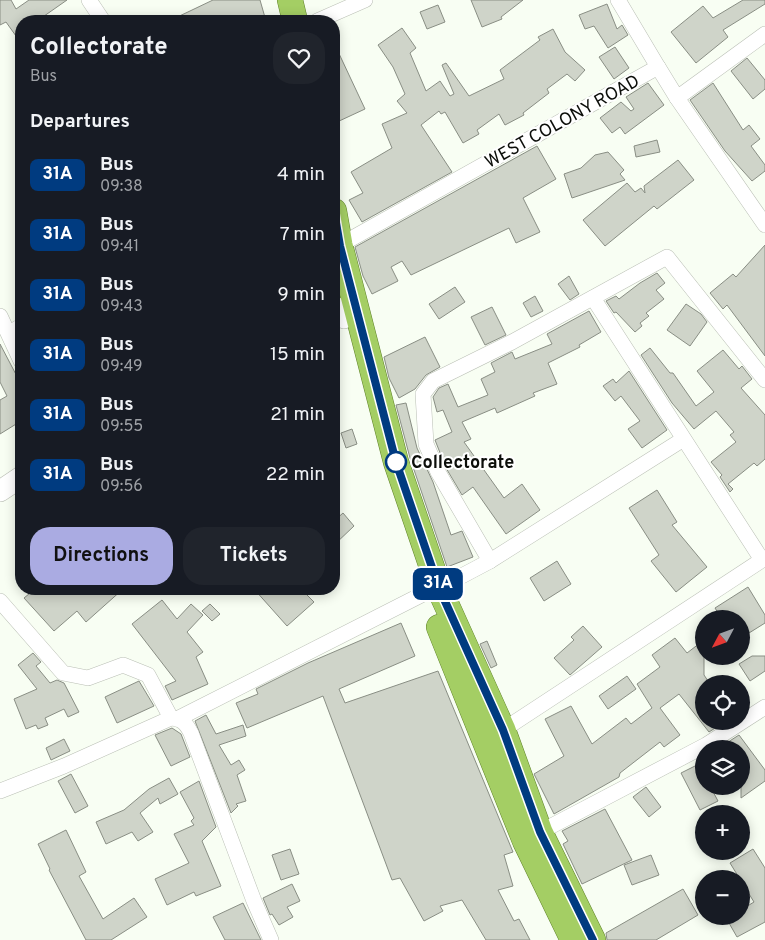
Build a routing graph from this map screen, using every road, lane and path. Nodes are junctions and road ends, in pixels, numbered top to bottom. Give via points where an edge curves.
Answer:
1 (89, 0) edge
2 (273, 0) edge
3 (290, 0) edge
4 (365, 0) edge
5 (618, 0) edge
6 (99, 15) edge
7 (276, 15) edge
8 (293, 15) edge
9 (331, 15) edge
10 (765, 34) edge
11 (658, 67) junction
12 (677, 98) junction
13 (765, 225) edge
14 (340, 232) edge
15 (340, 249) edge
16 (593, 298) junction
17 (0, 316) edge
18 (340, 316) edge
19 (15, 326) edge
20 (6, 331) junction
21 (15, 350) edge
22 (765, 380) edge
23 (682, 440) junction
24 (15, 481) edge
25 (0, 491) edge
26 (763, 559) edge
27 (490, 561) junction
28 (432, 590) junction
29 (0, 601) edge
30 (765, 707) edge
31 (175, 718) junction
32 (503, 730) junction
33 (512, 783) junction
34 (0, 791) edge
35 (540, 832) junction
36 (271, 940) edge
37 (573, 940) edge
38 (593, 940) edge

1 - 6 street
2 - 7 highway
3 - 8 highway
4 - 9 street
5 - 11 street
10 - 12 street
11 - 12 street, WEST COLONY ROAD
11 - 14 street, WEST COLONY ROAD
12 - 13 street, WEST COLONY ROAD
15 - 28 highway
16 - 22 street via 667,257
16 - 23 street
16 - 27 street via 433,381 423,394 426,444 438,472
17 - 20 street
18 - 28 highway via 383,470
19 - 20 lane
20 - 21 street
23 - 26 street
23 - 27 street
24 - 25 main road
26 - 32 street
27 - 28 street
28 - 31 street
28 - 32 highway
28 - 33 highway
29 - 31 street via 63,673 88,678 123,665 148,675
30 - 35 street via 706,745
31 - 34 street
31 - 36 street via 191,733
32 - 33 highway
33 - 35 highway
33 - 37 highway via 525,841
35 - 38 highway

